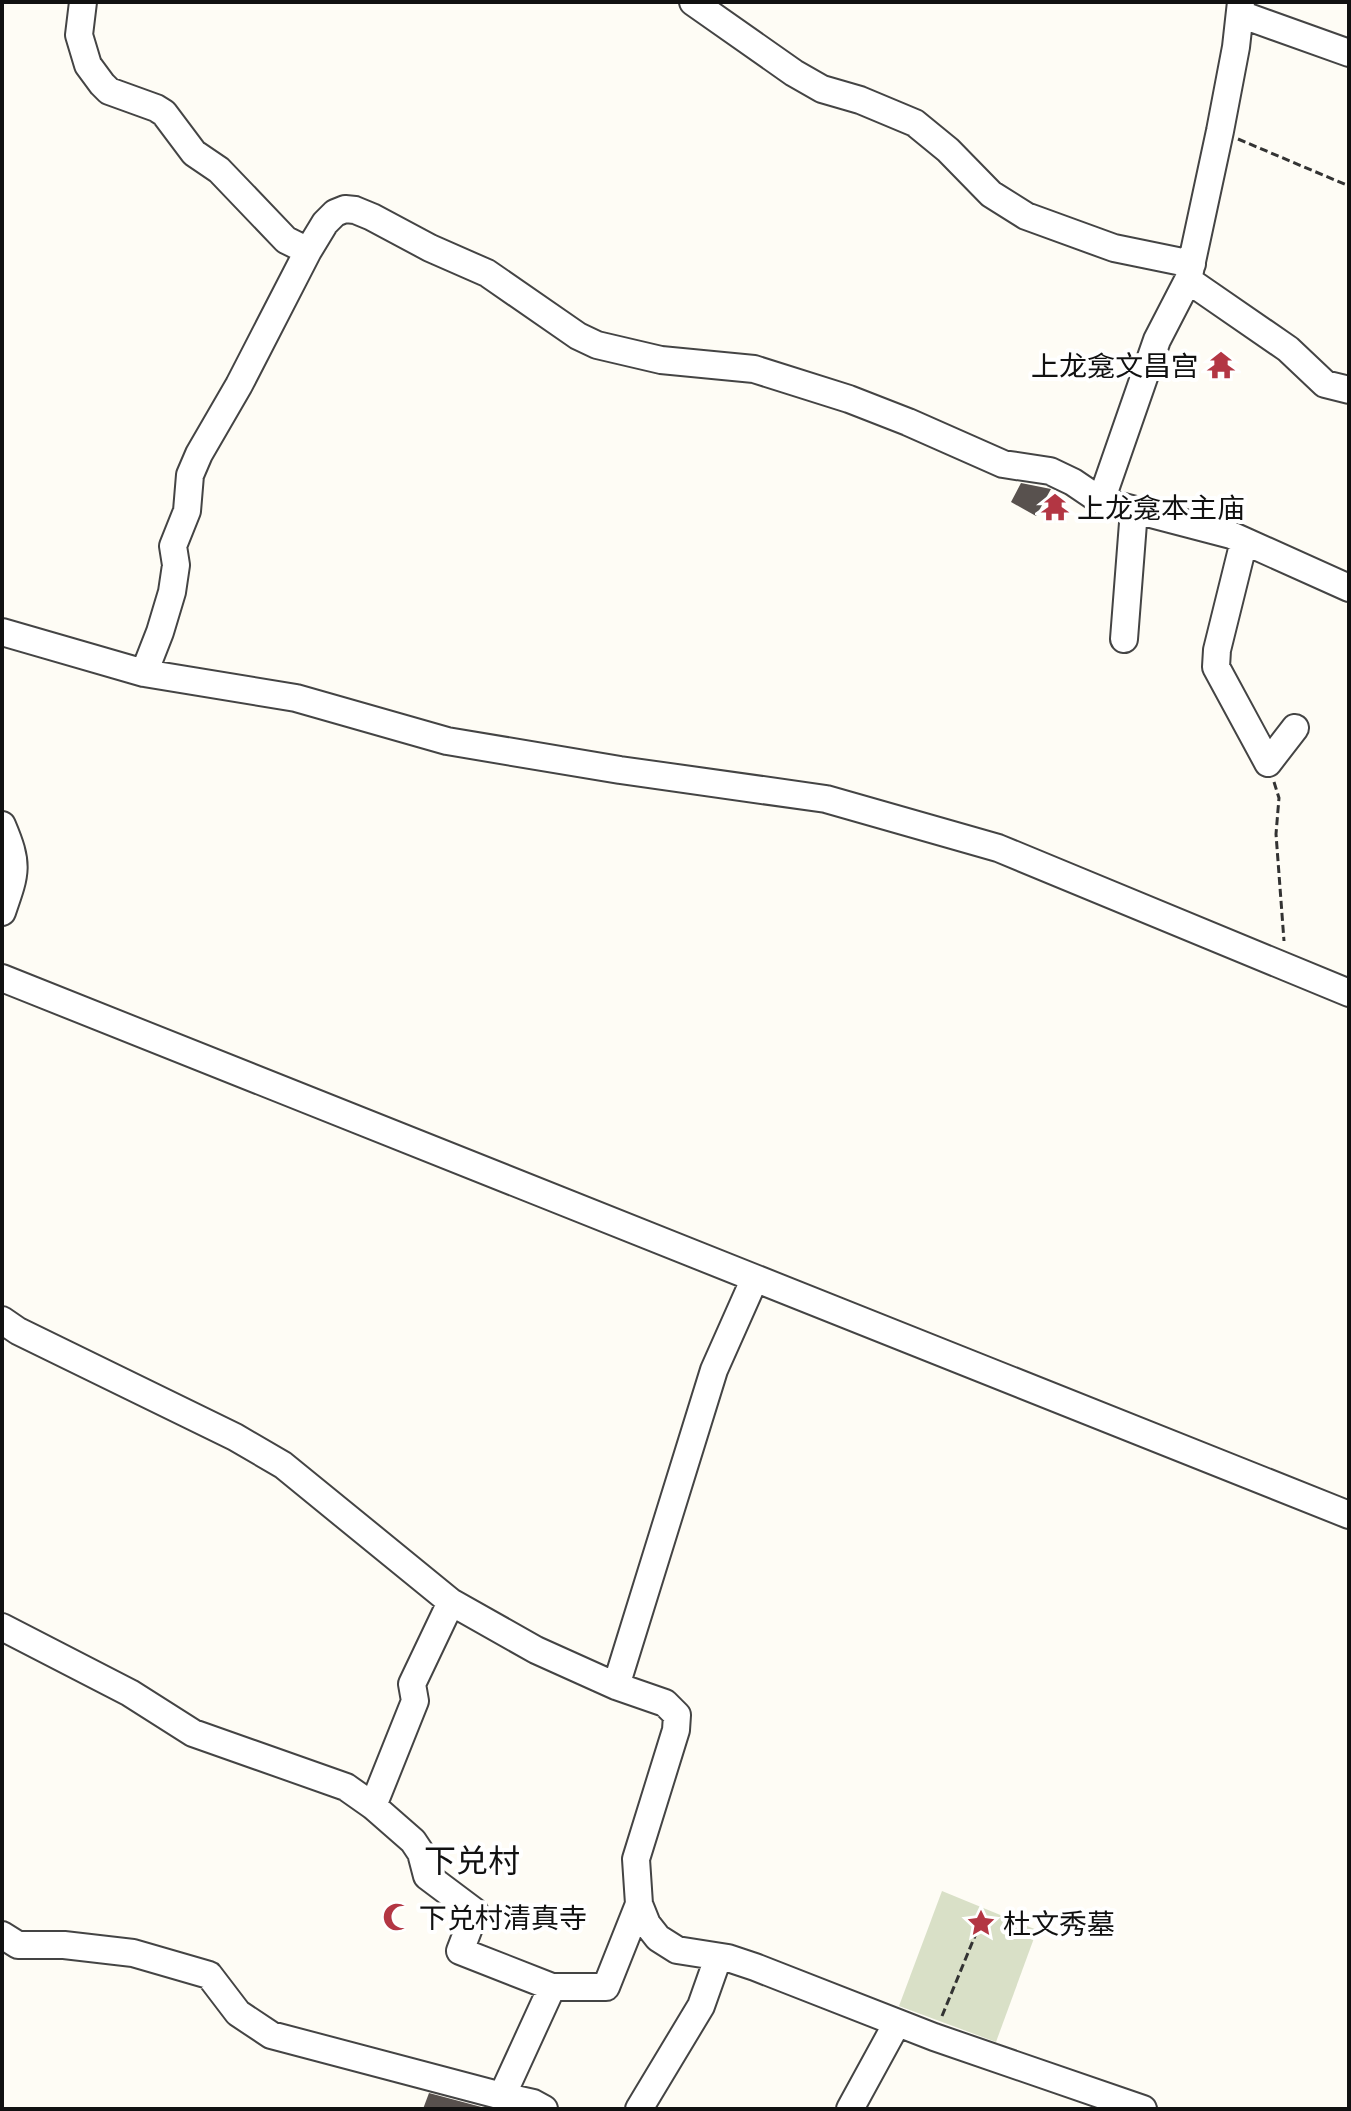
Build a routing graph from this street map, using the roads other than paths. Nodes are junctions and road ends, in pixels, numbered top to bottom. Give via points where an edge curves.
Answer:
1 (83, 2) edge
2 (693, 2) edge
3 (1241, 8) edge
4 (1349, 53) edge
5 (308, 251) junction
6 (1190, 272) junction
7 (1349, 390) edge
8 (1101, 501) junction
9 (1134, 510) junction
10 (1244, 541) junction
11 (1349, 588) edge
12 (2, 632) edge
13 (1124, 639) dead end
14 (144, 673) junction
15 (1295, 728) dead end
16 (2, 825) edge
17 (2, 912) edge
18 (2, 978) edge
19 (1349, 993) edge
20 (754, 1280) junction
21 (2, 1320) edge
22 (1349, 1515) edge
23 (451, 1602) junction
24 (2, 1627) edge
25 (616, 1686) junction
26 (373, 1806) junction
27 (639, 1904) junction
28 (2, 1935) edge
29 (718, 1958) junction
30 (552, 1987) junction
31 (897, 2023) junction
32 (502, 2096) junction
33 (544, 2109) edge
34 (639, 2109) edge
35 (850, 2109) edge
36 (1143, 2109) edge

1 - 5 street via 79,35 88,65 102,84 164,113 194,153 219,170 286,240
2 - 6 street via 822,89 915,123 991,194 1026,216
3 - 4 street
3 - 6 street
5 - 8 street via 335,213 355,210 487,273 597,345 661,360 754,369 864,405 1003,464 1050,471
5 - 14 street via 190,475 187,511 173,546 172,592
6 - 7 street via 1325,384
6 - 8 street via 1157,340
8 - 9 street
9 - 10 street
9 - 13 street
10 - 11 street
10 - 15 street via 1216,667 1268,763
12 - 14 street
14 - 19 street via 296,698 447,741 826,799 998,848
16 - 17 street via 15,873
18 - 20 street
20 - 22 street
20 - 25 street via 714,1370
21 - 23 street via 283,1465
23 - 25 street via 536,1650
23 - 26 street via 412,1684 415,1701
24 - 26 street via 130,1693 193,1733 317,1775
25 - 27 street via 665,1703 677,1715 636,1859
26 - 30 street via 413,1841 427,1876 475,1912 460,1951
27 - 29 street via 658,1938 677,1950
27 - 30 street via 606,1987
28 - 32 street via 18,1945 133,1953 209,1975 238,2013 271,2035
29 - 31 street via 755,1967
29 - 34 street via 701,2006
30 - 32 street
31 - 35 street
31 - 36 street
32 - 33 street

